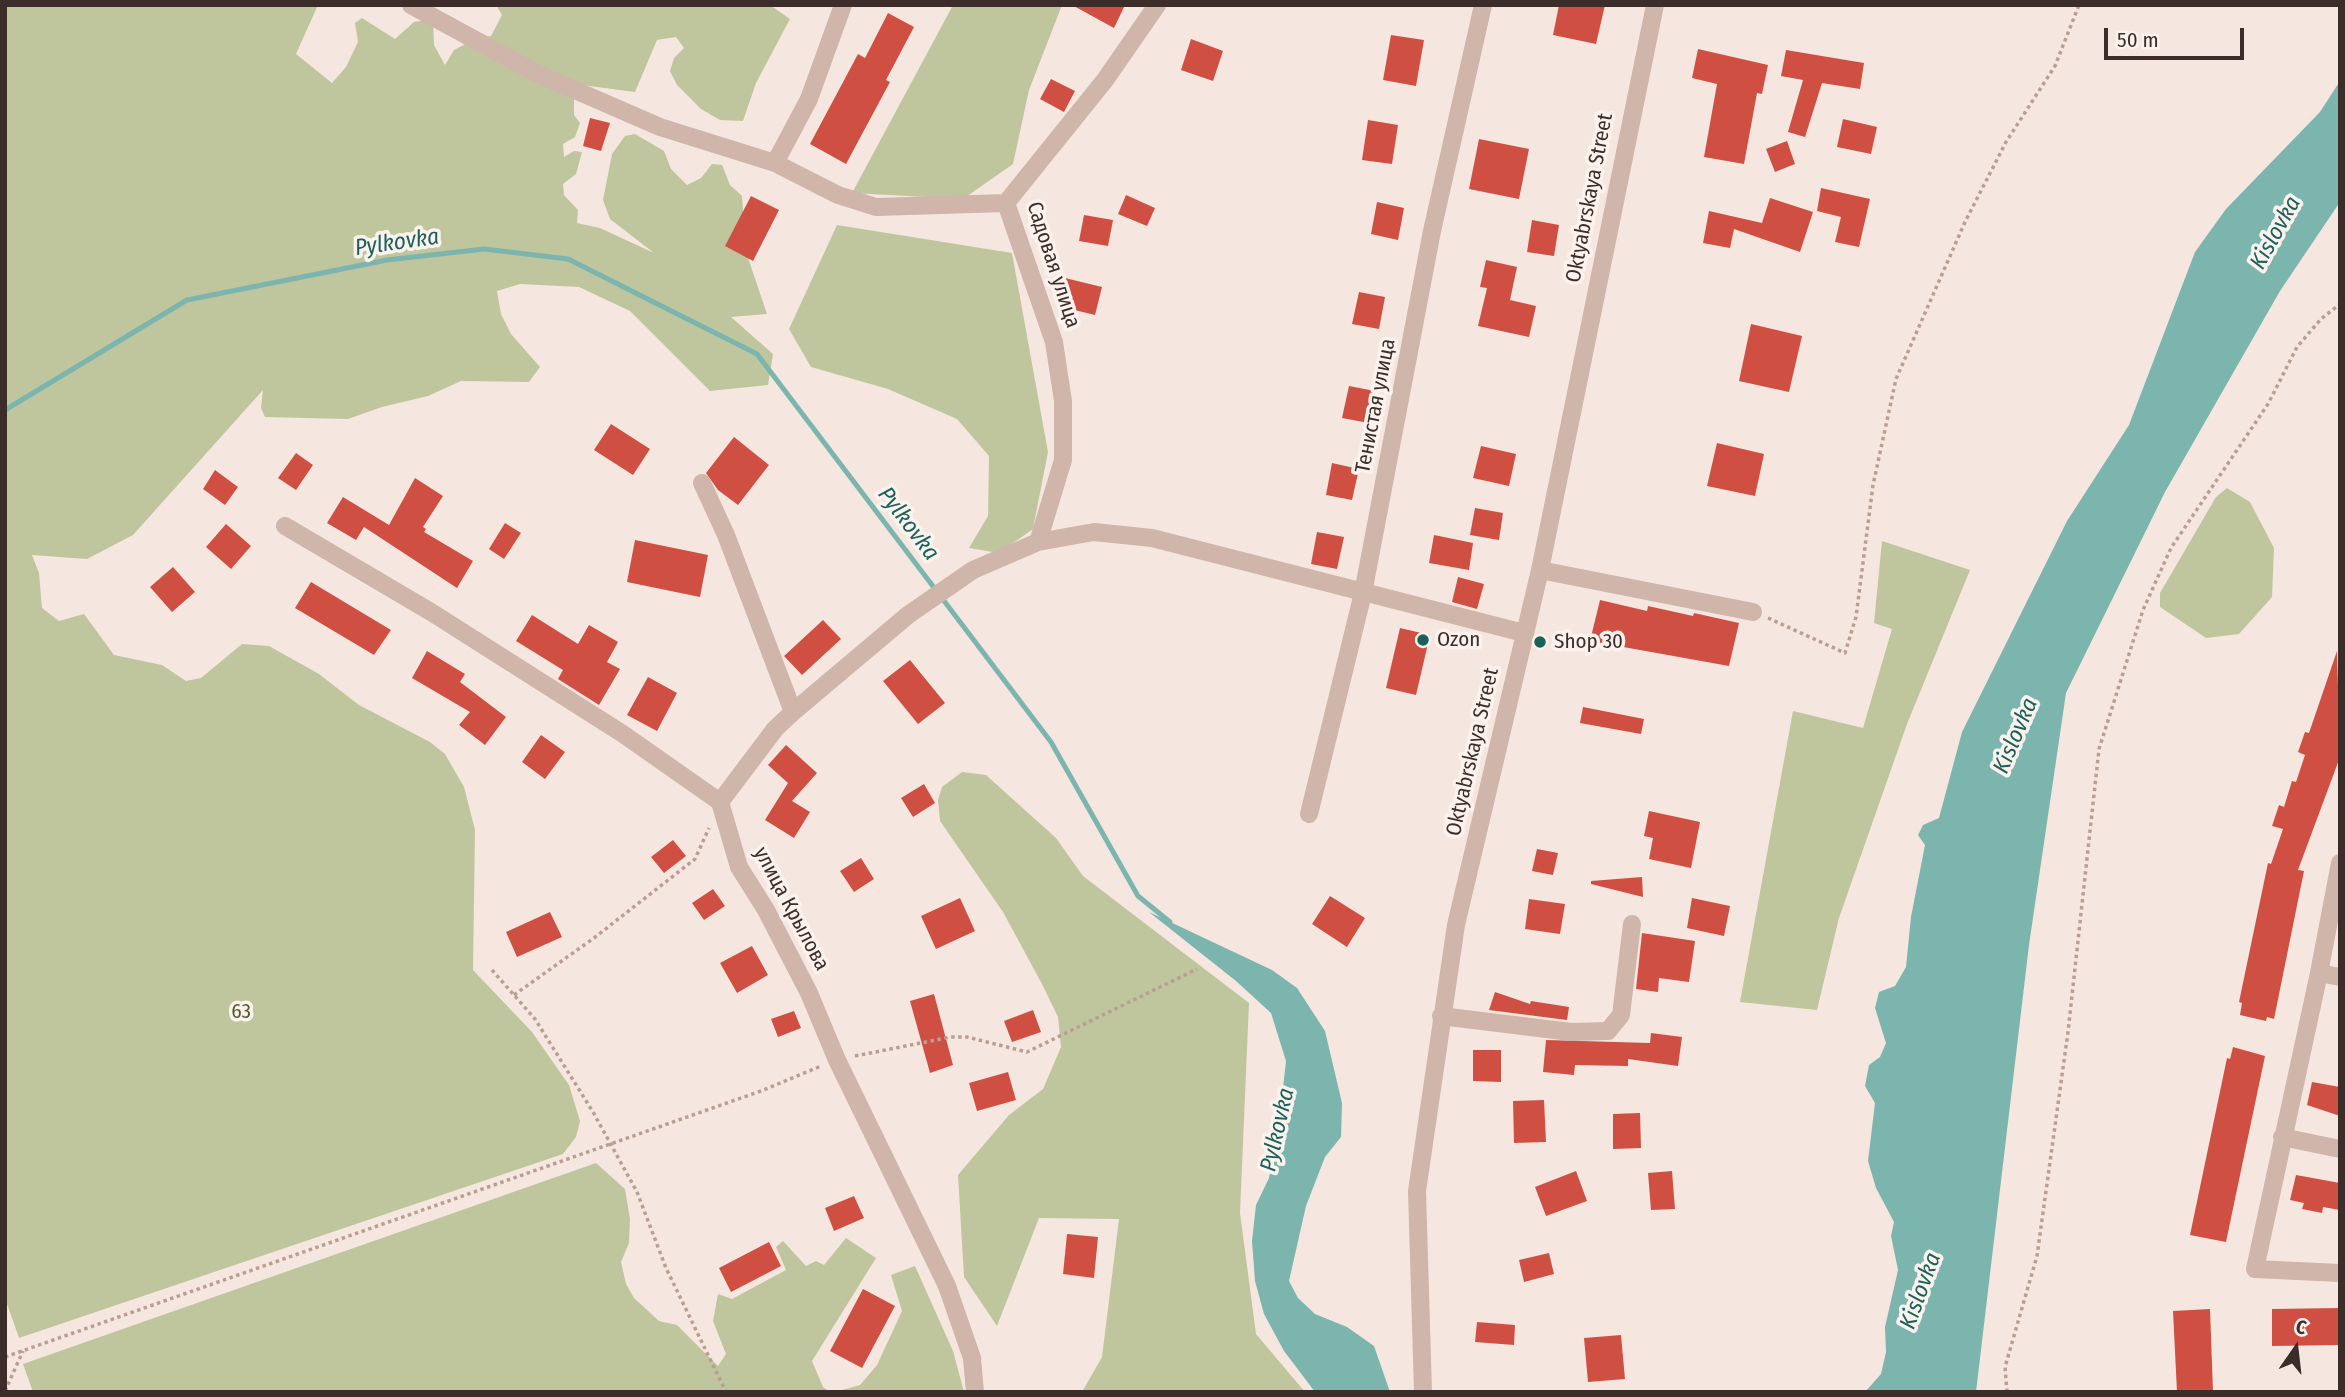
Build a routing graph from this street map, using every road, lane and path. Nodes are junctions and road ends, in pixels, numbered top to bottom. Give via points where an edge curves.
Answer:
1 (411, 5) edge
2 (843, 5) edge
3 (1157, 5) edge
4 (1483, 5) edge
5 (1655, 5) edge
6 (2079, 5) edge
7 (775, 163) junction
8 (1006, 203) junction
9 (2340, 304) edge
10 (702, 483) dead end
11 (285, 526) dead end
12 (1038, 542) junction
13 (1540, 570) junction
14 (1363, 593) junction
15 (1753, 612) joint
16 (1524, 633) junction
17 (793, 712) junction
18 (720, 802) junction
19 (1309, 814) dead end
20 (2340, 863) edge
21 (1632, 924) dead end
22 (492, 970) dead end
23 (1196, 970) dead end
24 (2319, 973) junction
25 (2340, 977) edge
26 (514, 995) junction
27 (1441, 1016) junction
28 (837, 1060) junction
29 (2282, 1137) junction
30 (608, 1144) junction
31 (2340, 1149) edge
32 (2340, 1273) edge
33 (23, 1351) junction
34 (5, 1357) edge
35 (5, 1391) edge
36 (726, 1392) edge
37 (975, 1392) edge
38 (1423, 1392) edge
39 (2007, 1392) edge

1 - 7 street via 538,74 660,127
2 - 7 street via 809,99
3 - 8 street, Садовая улица via 1105,80
4 - 14 street, Тенистая улица via 1432,231
5 - 13 street, Oktyabrskaya Street
6 - 15 path via 2055,65 2006,142 1965,222 1896,379 1873,485 1856,617 1845,653
7 - 8 street via 838,195 876,207
8 - 12 street, Садовая улица via 1054,342 1063,401 1063,460
9 - 39 path via 2297,347 2268,404 2171,548 2143,610 2099,748 2039,1243 2005,1367
10 - 17 street
11 - 18 street via 431,612 623,734
12 - 14 street via 1094,532 1152,538
12 - 17 street via 973,570 908,615
13 - 15 street
13 - 16 street, Oktyabrskaya Street
14 - 16 street
14 - 19 street, Тенистая улица
16 - 27 street, Oktyabrskaya Street via 1456,925
17 - 18 street
18 - 26 path via 695,859
18 - 28 street, улица Крылова via 739,867 809,993
20 - 24 street
21 - 27 street via 1621,1016 1608,1031 1571,1032
22 - 26 path
23 - 28 path via 1027,1052 951,1037
24 - 25 street
24 - 29 street
26 - 30 path via 542,1031
27 - 38 street, Oktyabrskaya Street via 1417,1191
28 - 30 path
28 - 37 street, улица Крылова via 947,1286 972,1357
29 - 31 street
29 - 32 street via 2255,1269
30 - 33 path
30 - 36 path via 637,1192 666,1268
33 - 34 path
33 - 35 path

